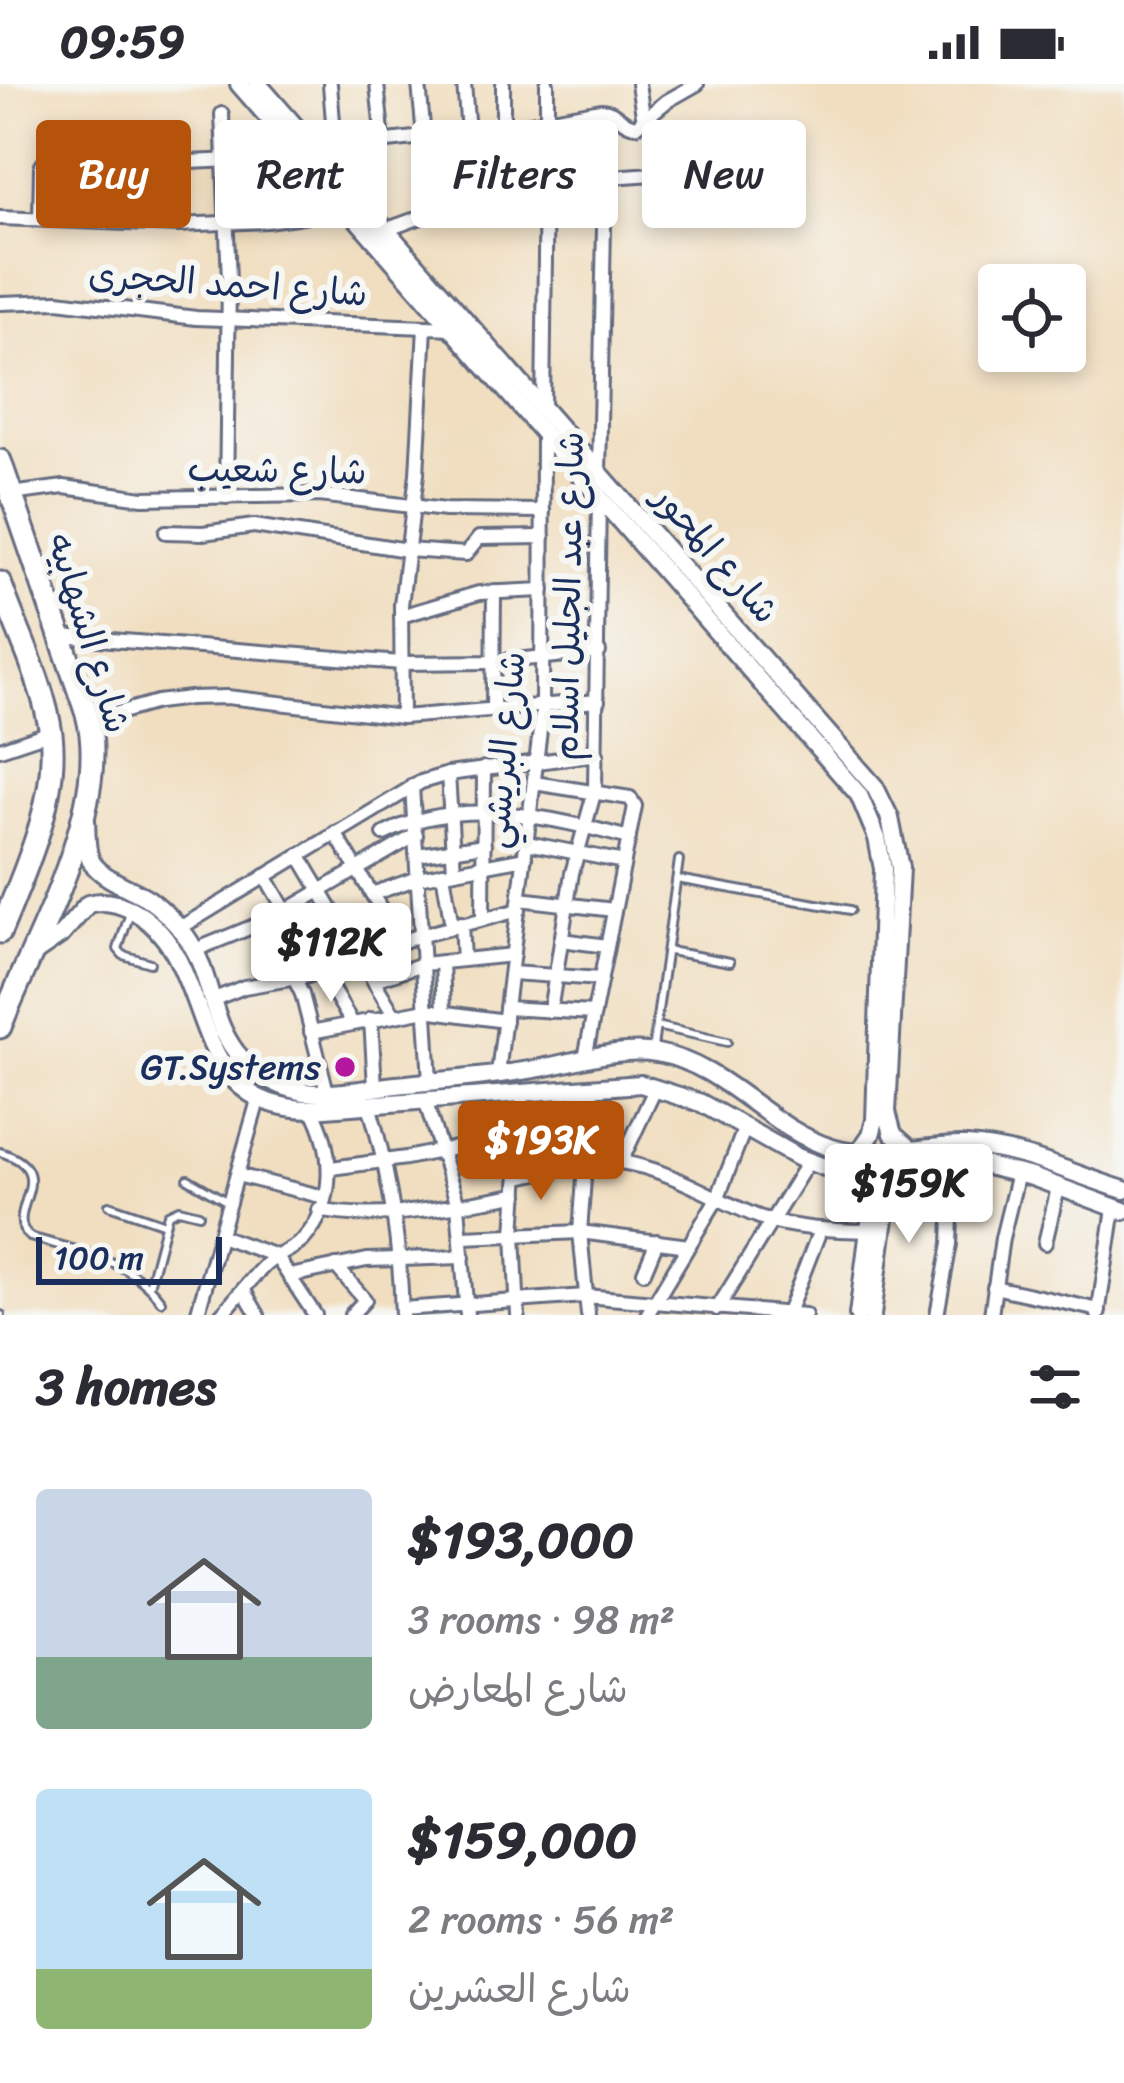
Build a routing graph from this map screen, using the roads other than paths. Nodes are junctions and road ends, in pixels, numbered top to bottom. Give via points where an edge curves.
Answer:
1 (239, 84) edge
2 (258, 84) edge
3 (330, 84) edge
4 (377, 84) edge
5 (419, 84) edge
6 (464, 84) edge
7 (503, 84) edge
8 (547, 84) edge
9 (638, 84) edge
10 (697, 84) edge
11 (683, 87) edge
12 (222, 114) dead end
13 (222, 120) edge
14 (279, 120) edge
15 (287, 120) edge
16 (319, 120) edge
17 (381, 120) edge
18 (422, 120) edge
19 (467, 120) edge
20 (503, 120) edge
21 (547, 120) edge
22 (552, 120) edge
23 (644, 120) edge
24 (645, 120) edge
25 (642, 122) edge
26 (0, 218) edge
27 (36, 219) edge
28 (411, 220) edge
29 (228, 228) edge
30 (365, 228) edge
31 (545, 228) edge
32 (604, 228) edge
33 (385, 230) joint
34 (0, 304) edge
35 (450, 318) junction
36 (229, 320) junction
37 (425, 327) junction
38 (543, 407) junction
39 (543, 430) junction
40 (0, 461) edge
41 (599, 471) junction
42 (11, 494) junction
43 (599, 494) junction
44 (226, 497) junction
45 (413, 507) junction
46 (543, 511) junction
47 (166, 532) dead end
48 (543, 537) junction
49 (406, 550) junction
50 (0, 584) edge
51 (543, 590) junction
52 (494, 592) junction
53 (401, 616) junction
54 (7, 626) edge
55 (59, 636) junction
56 (599, 652) junction
57 (544, 656) junction
58 (68, 660) junction
59 (493, 662) junction
60 (401, 663) junction
61 (38, 688) junction
62 (598, 700) junction
63 (542, 705) junction
64 (494, 710) junction
65 (402, 717) junction
66 (89, 722) junction
67 (50, 733) junction
68 (0, 749) edge
69 (597, 754) junction
70 (537, 761) junction
71 (484, 768) junction
72 (448, 774) junction
73 (534, 783) junction
74 (412, 786) junction
75 (595, 790) junction
76 (85, 798) junction
77 (370, 812) junction
78 (484, 812) junction
79 (451, 815) junction
80 (530, 817) junction
81 (415, 818) junction
82 (585, 826) junction
83 (335, 833) junction
84 (384, 834) junction
85 (416, 835) junction
86 (629, 838) junction
87 (484, 845) junction
88 (393, 848) junction
89 (453, 850) junction
90 (526, 850) junction
91 (577, 853) junction
92 (299, 855) junction
93 (417, 855) junction
94 (679, 860) dead end
95 (624, 862) junction
96 (484, 866) junction
97 (357, 869) junction
98 (448, 872) junction
99 (266, 876) junction
100 (418, 878) junction
101 (113, 879) junction
102 (677, 879) junction
103 (320, 891) junction
104 (372, 894) junction
105 (104, 901) junction
106 (519, 904) junction
107 (567, 904) junction
108 (131, 910) junction
109 (614, 910) junction
110 (850, 910) dead end
111 (286, 911) junction
112 (483, 918) junction
113 (456, 925) junction
114 (180, 928) junction
115 (0, 932) edge
116 (422, 934) junction
117 (561, 940) junction
118 (276, 942) dead end
119 (401, 942) junction
120 (607, 946) junction
121 (195, 950) junction
122 (669, 951) junction
123 (513, 955) junction
124 (29, 957) junction
125 (464, 960) junction
126 (363, 961) junction
127 (442, 962) junction
128 (730, 962) dead end
129 (150, 963) dead end
130 (423, 964) junction
131 (511, 974) junction
132 (324, 975) junction
133 (555, 976) junction
134 (601, 979) junction
135 (297, 980) junction
136 (374, 980) junction
137 (212, 1000) junction
138 (426, 1010) junction
139 (444, 1010) junction
140 (550, 1011) junction
141 (594, 1013) junction
142 (506, 1014) junction
143 (394, 1015) junction
144 (371, 1019) junction
145 (352, 1023) junction
146 (656, 1026) junction
147 (0, 1027) edge
148 (311, 1032) junction
149 (727, 1042) dead end
150 (649, 1052) junction
151 (585, 1058) junction
152 (691, 1062) junction
153 (498, 1074) junction
154 (626, 1084) junction
155 (591, 1086) junction
156 (656, 1087) junction
157 (428, 1091) junction
158 (327, 1092) junction
159 (523, 1092) junction
160 (676, 1092) junction
161 (372, 1096) junction
162 (259, 1097) junction
163 (312, 1109) junction
164 (745, 1127) junction
165 (480, 1142) dead end
166 (910, 1149) junction
167 (444, 1151) junction
168 (0, 1152) edge
169 (858, 1153) junction
170 (386, 1162) junction
171 (621, 1162) junction
172 (808, 1162) junction
173 (952, 1162) junction
174 (587, 1163) junction
175 (884, 1167) junction
176 (331, 1168) junction
177 (1018, 1172) junction
178 (237, 1175) junction
179 (518, 1178) junction
180 (188, 1179) dead end
181 (1058, 1188) junction
182 (1117, 1188) edge
183 (517, 1195) junction
184 (718, 1197) junction
185 (229, 1203) junction
186 (109, 1204) dead end
187 (321, 1204) junction
188 (458, 1204) junction
189 (1112, 1208) edge
190 (395, 1213) junction
191 (199, 1214) dead end
192 (772, 1221) junction
193 (165, 1224) junction
194 (820, 1230) junction
195 (580, 1232) junction
196 (871, 1232) junction
197 (514, 1234) junction
198 (220, 1236) junction
199 (463, 1237) junction
200 (657, 1240) junction
201 (1045, 1244) dead end
202 (689, 1246) junction
203 (276, 1256) junction
204 (400, 1258) junction
205 (464, 1258) junction
206 (335, 1266) junction
207 (644, 1272) dead end
208 (290, 1276) junction
209 (149, 1286) junction
210 (994, 1287) junction
211 (244, 1291) junction
212 (585, 1296) junction
213 (1044, 1298) junction
214 (161, 1301) dead end
215 (656, 1301) junction
216 (518, 1307) edge
217 (466, 1310) edge
218 (715, 1311) edge
219 (402, 1312) edge
220 (1098, 1312) edge
221 (311, 1313) edge
222 (780, 1314) edge
223 (197, 1315) edge
224 (221, 1315) edge
225 (258, 1315) edge
226 (351, 1315) edge
227 (588, 1315) edge
228 (647, 1315) edge
229 (805, 1315) edge
230 (858, 1315) edge
231 (872, 1315) edge
232 (937, 1315) edge
233 (991, 1315) edge
234 (1042, 1315) edge

1 - 14 main road, شارع المحور
2 - 15 main road, شارع المحور
3 - 16 street
4 - 17 street
5 - 18 street
6 - 19 street
7 - 20 street
8 - 21 street
9 - 23 street
10 - 11 street
11 - 24 street
12 - 13 street
22 - 25 street via 605,110 632,126
26 - 27 street
28 - 33 street
29 - 36 street
30 - 35 main road, شارع المحور
31 - 38 street
32 - 41 street, شارع عبد الجليل اسلام
33 - 35 main road, شارع المحور
34 - 36 street, شارع احمد الحجرى via 58,302
35 - 37 street, شارع احمد الحجرى
35 - 38 main road, شارع المحور
35 - 39 main road, شارع المحور
36 - 37 street, شارع احمد الحجرى
36 - 44 street
37 - 45 street
38 - 41 main road, شارع المحور
39 - 43 main road, شارع المحور
39 - 46 street, شارع البريشي
40 - 42 highway, شارع الشهابيه
41 - 43 street, شارع عبد الجليل اسلام
41 - 166 main road, شارع المحور via 884,802 900,868 887,1112
42 - 44 street, شارع شعيب via 64,487 143,498
42 - 55 highway, شارع الشهابيه
43 - 56 street, شارع عبد الجليل اسلام
43 - 169 main road, شارع المحور via 841,770 873,823 883,884 876,1113
44 - 45 street, شارع شعيب via 343,496
45 - 46 street, شارع شعيب
45 - 49 street
46 - 48 street, شارع البريشي
47 - 49 street via 254,526
48 - 49 street via 479,538 466,554
48 - 51 street, شارع البريشي
49 - 53 street
50 - 54 highway, شارع الشهابيه
51 - 52 street
51 - 57 street, شارع البريشي
52 - 53 street
52 - 59 street
53 - 60 street
54 - 61 highway, شارع الشهابيه
55 - 58 highway, شارع الشهابيه
55 - 60 street
56 - 57 street
56 - 62 street, شارع عبد الجليل اسلام
57 - 59 street
57 - 63 street, شارع البريشي
58 - 61 highway via 50,668
58 - 66 highway, شارع الشهابيه
59 - 60 street
59 - 64 street
60 - 65 street
61 - 67 highway, شارع الشهابيه
62 - 63 street
62 - 69 street, شارع عبد الجليل اسلام
63 - 64 street
63 - 70 street, شارع البريشي
64 - 65 street
65 - 66 street via 227,697 158,702
66 - 76 highway, شارع الشهابيه
67 - 68 street
67 - 115 highway, شارع الشهابيه via 44,802
69 - 70 street
69 - 75 street, شارع عبد الجليل اسلام
70 - 71 street
70 - 73 street, شارع البريشي
71 - 72 street
71 - 78 street
72 - 74 street
72 - 79 street
73 - 75 street
73 - 80 street, شارع البريشي
74 - 77 street
74 - 81 street
75 - 82 street, شارع عبد الجليل اسلام
75 - 86 street via 634,802
76 - 101 main road via 91,861
76 - 124 highway, شارع الشهابيه
77 - 83 street
77 - 84 street
78 - 79 street
78 - 80 street
78 - 87 street
79 - 81 street
79 - 89 street
80 - 82 street
80 - 90 street, شارع البريشي
81 - 84 street
81 - 85 street
82 - 86 street
82 - 91 street, شارع عبد الجليل اسلام
83 - 92 street
83 - 97 street
84 - 88 street
85 - 88 street
85 - 93 street
86 - 95 street
87 - 89 street
87 - 96 street
88 - 97 street
89 - 93 street
89 - 98 street
90 - 91 street
90 - 96 street
90 - 106 street, شارع البريشي
91 - 95 street
91 - 107 street, شارع عبد الجليل اسلام
92 - 99 street
92 - 103 street
93 - 100 street
94 - 102 lane
95 - 109 street
96 - 98 street
96 - 112 street
97 - 103 street
97 - 104 street
98 - 100 street
98 - 113 street
99 - 111 street
99 - 114 street
100 - 104 street
100 - 116 street
101 - 105 main road via 101,886
101 - 114 main road
102 - 110 lane
102 - 122 lane
103 - 111 street
103 - 126 street
104 - 119 street
105 - 108 main road
105 - 124 main road via 88,904
106 - 107 street
106 - 112 street
106 - 123 street, شارع البريشي
107 - 109 street
107 - 117 street, شارع عبد الجليل اسلام
108 - 129 lane via 118,949
108 - 162 main road via 174,950 212,1050
109 - 120 street
111 - 121 street
111 - 132 street
112 - 113 street
113 - 116 street
113 - 125 street
114 - 121 main road
116 - 119 street
116 - 130 street
117 - 120 street
117 - 133 street, شارع عبد الجليل اسلام
118 - 135 street
119 - 126 street
120 - 134 street
121 - 137 main road
122 - 128 lane
122 - 146 lane
123 - 125 street
123 - 131 street, شارع البريشي
124 - 147 highway, شارع الشهابيه
125 - 127 street
126 - 132 street
126 - 136 street
127 - 130 street
127 - 139 street
130 - 136 street
130 - 138 street
131 - 133 street
131 - 142 street, شارع البريشي
132 - 135 street
132 - 145 street
133 - 134 street
133 - 140 street, شارع عبد الجليل اسلام
134 - 141 street
135 - 137 street via 244,986
135 - 148 street
136 - 143 street
137 - 158 main road via 248,1065 284,1086
138 - 139 street
138 - 143 street
138 - 157 street
139 - 142 street
140 - 141 street
140 - 142 street
141 - 151 street
142 - 153 street, شارع البريشي
143 - 144 street
144 - 145 street
144 - 161 street
145 - 148 street
146 - 149 lane
146 - 150 lane
148 - 158 street
150 - 151 main road
150 - 152 main road
150 - 154 main road
151 - 153 main road
152 - 160 main road via 674,1070
152 - 169 main road via 809,1138
153 - 157 main road
154 - 155 main road
154 - 156 main road
155 - 159 main road
155 - 174 street
156 - 160 main road
156 - 171 street
157 - 159 main road
157 - 161 main road
157 - 167 street
158 - 161 main road
159 - 179 street
160 - 164 main road
161 - 163 main road
161 - 170 street
162 - 163 main road
162 - 178 street
163 - 176 street
164 - 172 main road
164 - 184 street
165 - 167 street
166 - 169 main road
166 - 182 main road via 1002,1150
167 - 170 street
167 - 188 street
168 - 209 lane via 28,1169 22,1231 117,1263
170 - 176 street
170 - 190 street
171 - 174 street
171 - 184 street
172 - 175 main road
172 - 192 street
173 - 175 main road
173 - 177 main road
173 - 232 street via 950,1244
174 - 179 street
174 - 195 street
175 - 196 main road
175 - 231 main road
176 - 187 street
177 - 181 main road
177 - 210 street
178 - 185 street
178 - 187 street
179 - 183 street
180 - 185 lane
181 - 189 main road
181 - 201 street
182 - 189 main road
183 - 188 street
183 - 197 street
184 - 192 street
184 - 202 street
185 - 198 street
186 - 193 lane
187 - 190 street via 357,1215
187 - 203 street via 300,1243
188 - 190 street
188 - 199 street
189 - 220 street
190 - 204 street
191 - 193 lane via 173,1210
192 - 194 street
192 - 218 street
193 - 209 lane
194 - 196 street
194 - 222 street
195 - 197 street
195 - 200 street
195 - 212 street
196 - 230 main road
197 - 199 street
197 - 216 street
198 - 203 street
198 - 223 street
199 - 205 street
200 - 202 street
200 - 207 street
202 - 215 street
203 - 208 street
203 - 211 street
204 - 205 street
204 - 206 street
204 - 219 street
205 - 217 street
206 - 208 street
206 - 226 street via 365,1300
208 - 221 street
209 - 214 lane
210 - 213 street
210 - 233 street
211 - 224 street
211 - 225 street
212 - 215 street
212 - 216 street
212 - 227 street
213 - 220 street
213 - 234 street
215 - 218 street
215 - 228 street
216 - 217 street
217 - 219 street
218 - 222 street
222 - 229 street

